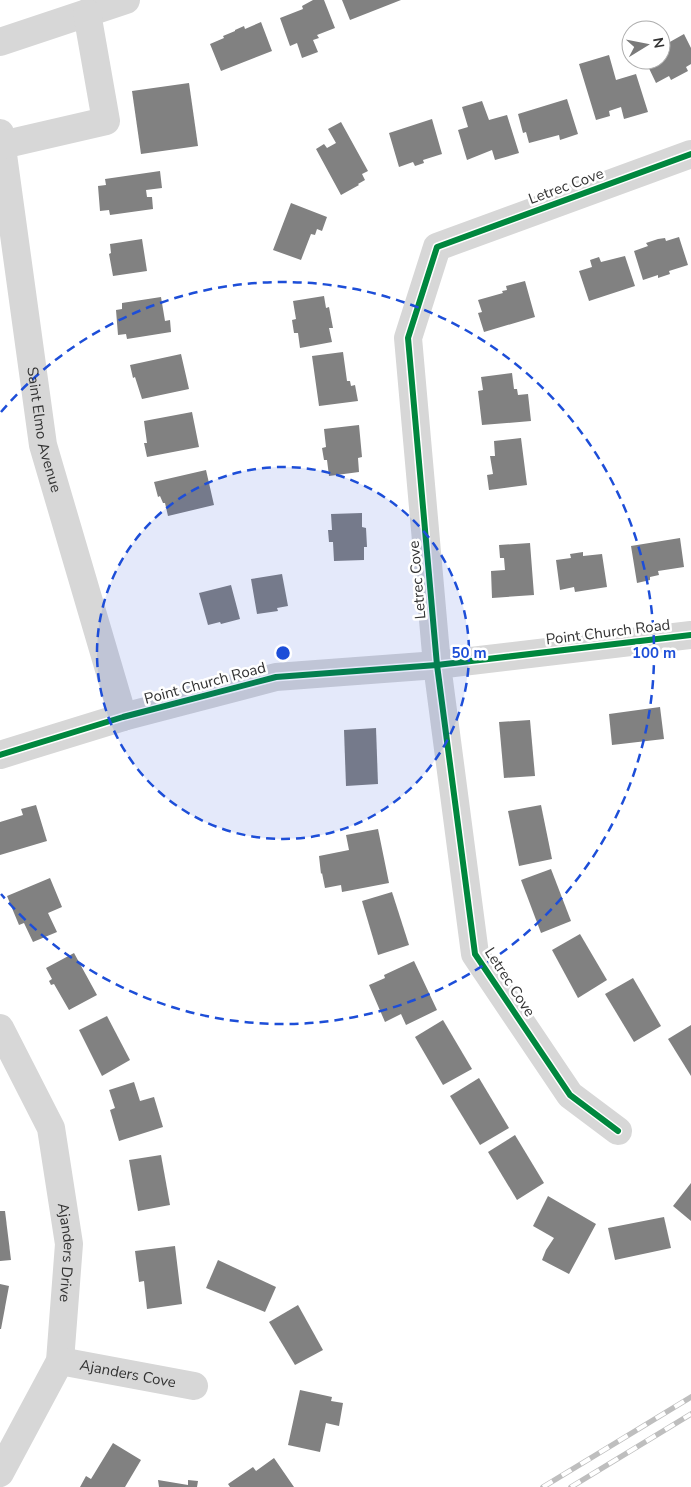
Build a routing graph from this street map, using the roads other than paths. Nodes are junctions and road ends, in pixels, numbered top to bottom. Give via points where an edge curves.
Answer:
1 (126, 0) edge
2 (87, 13) junction
3 (0, 42) edge
4 (1, 139) edge
5 (691, 154) edge
6 (691, 635) edge
7 (437, 665) junction
8 (122, 717) junction
9 (0, 755) edge
10 (0, 1028) edge
11 (618, 1131) dead end
12 (60, 1361) junction
13 (194, 1386) dead end
14 (0, 1473) edge

1 - 2 street
2 - 3 street
2 - 4 street via 106,121
4 - 8 street, Saint Elmo Avenue via 43,445
5 - 7 street, Letrec Cove via 437,247 408,338
6 - 7 street, Point Church Road
7 - 8 street, Point Church Road via 276,677
7 - 11 street, Letrec Cove via 475,954 570,1095
8 - 9 street, Point Church Road
10 - 12 street, Ajanders Drive via 51,1128 69,1244
12 - 13 street, Ajanders Cove
12 - 14 street, Ajanders Drive

